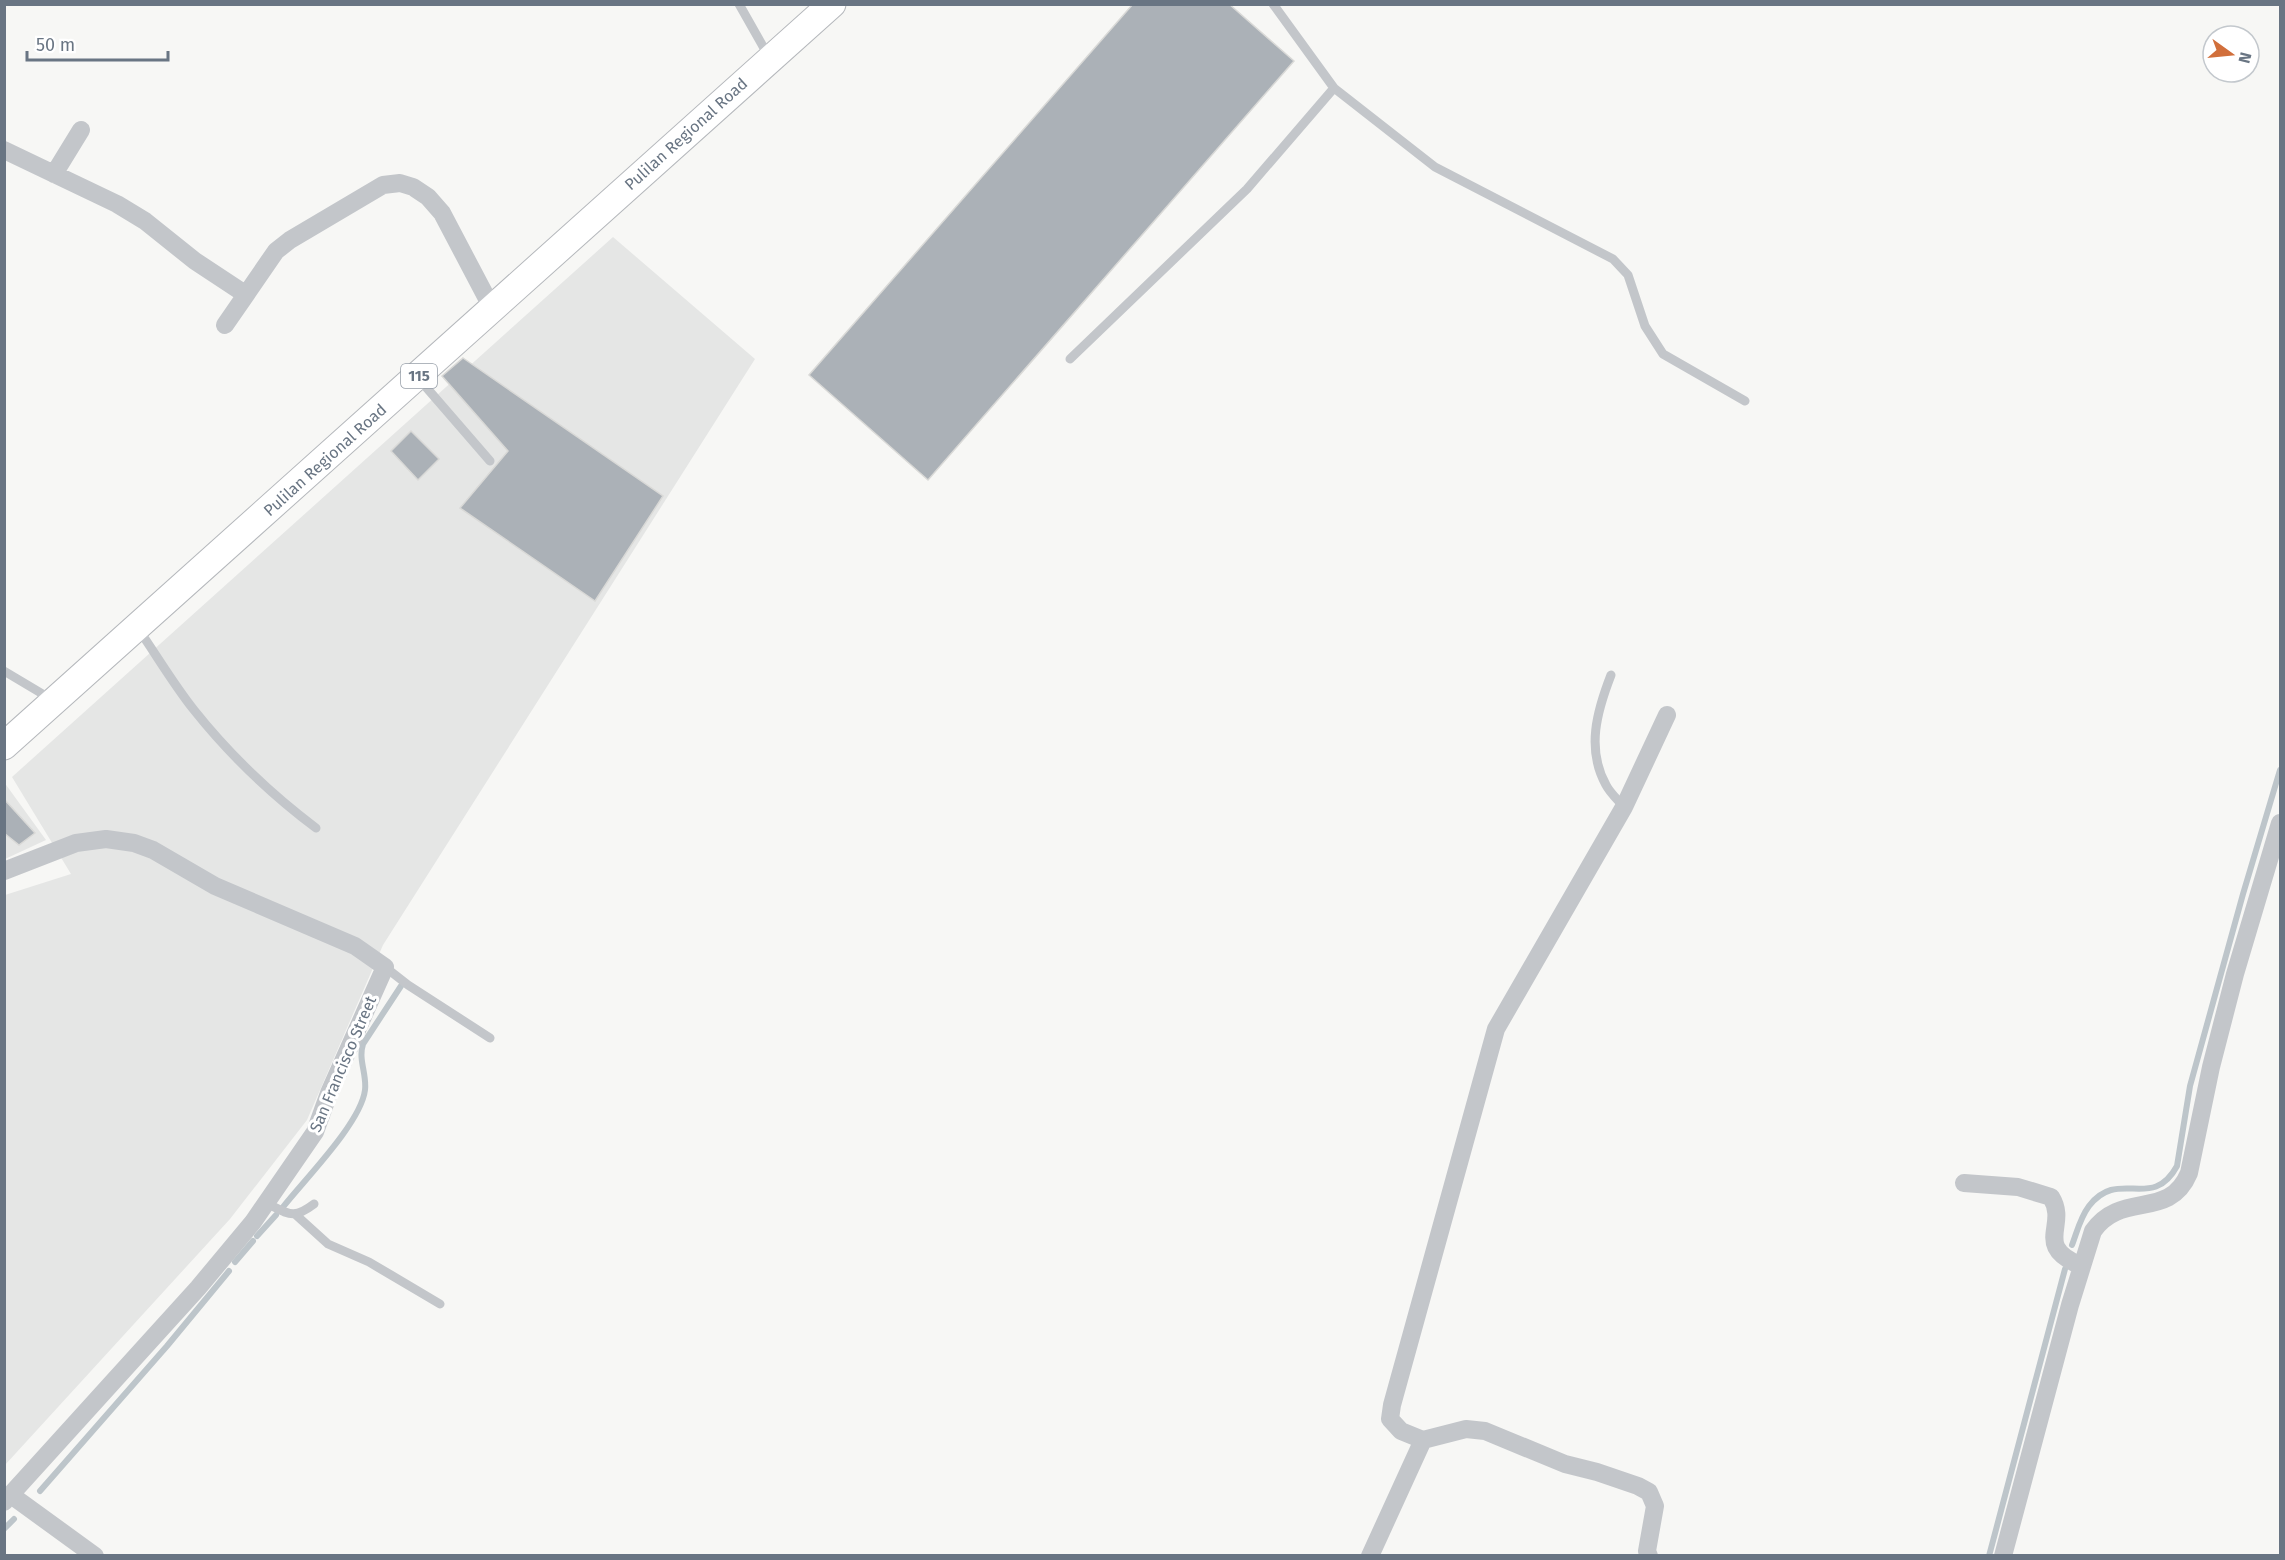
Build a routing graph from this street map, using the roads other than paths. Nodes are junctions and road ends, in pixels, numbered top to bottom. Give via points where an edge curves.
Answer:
1 (739, 4) edge
2 (832, 4) edge
3 (1273, 4) edge
4 (770, 58) junction
5 (1334, 88) junction
6 (81, 130) dead end
7 (4, 150) edge
8 (54, 174) junction
9 (245, 294) junction
10 (492, 308) junction
11 (225, 325) dead end
12 (1070, 358) dead end
13 (417, 377) junction
14 (1745, 400) dead end
15 (490, 461) dead end
16 (138, 628) junction
17 (4, 671) edge
18 (1611, 675) dead end
19 (55, 702) junction
20 (1667, 715) dead end
21 (4, 746) edge
22 (1624, 807) junction
23 (2280, 824) edge
24 (316, 828) dead end
25 (4, 871) edge
26 (385, 967) junction
27 (490, 1038) dead end
28 (1964, 1183) dead end
29 (266, 1203) junction
30 (314, 1204) dead end
31 (296, 1215) junction
32 (2081, 1266) junction
33 (440, 1304) dead end
34 (1423, 1440) junction
35 (8, 1499) edge
36 (95, 1556) edge
37 (1370, 1556) edge
38 (1649, 1556) edge
39 (2003, 1556) edge

1 - 4 lane
2 - 4 main road, Pulilan Regional Road / 115
3 - 5 lane
4 - 10 main road, Pulilan Regional Road / 115
5 - 12 lane via 1247,189
5 - 14 lane via 1435,167 1613,259 1628,275 1645,326 1663,354
6 - 8 street
7 - 8 street
8 - 9 street via 145,220 195,261
9 - 10 street via 276,251 290,240 383,185 400,183 428,197 442,213
9 - 11 street
10 - 13 main road, Pulilan Regional Road / 115
13 - 15 lane
13 - 16 main road, Pulilan Regional Road / 115
16 - 19 main road, Pulilan Regional Road / 115
16 - 24 lane via 193,709 240,761
17 - 19 lane
18 - 22 lane via 1600,703 1594,736 1597,764 1606,787
19 - 21 main road, Pulilan Regional Road / 115
20 - 22 street
22 - 34 street via 1497,1029 1392,1405 1390,1419 1401,1431
23 - 32 street via 2235,974 2184,1186 2172,1196 2115,1210 2100,1221
25 - 26 street via 76,843 106,839 134,843 215,886 355,946
26 - 27 lane
26 - 29 street, San Francisco Street via 315,1132
28 - 32 street via 2018,1187 2051,1197 2056,1205 2057,1249 2064,1259
29 - 31 lane
29 - 35 street, San Francisco Street via 198,1288
30 - 31 lane
31 - 33 lane via 328,1244 369,1262
32 - 39 street
34 - 37 street
34 - 38 street via 1466,1429 1485,1431 1565,1464 1638,1486 1649,1492 1655,1506
35 - 36 street

